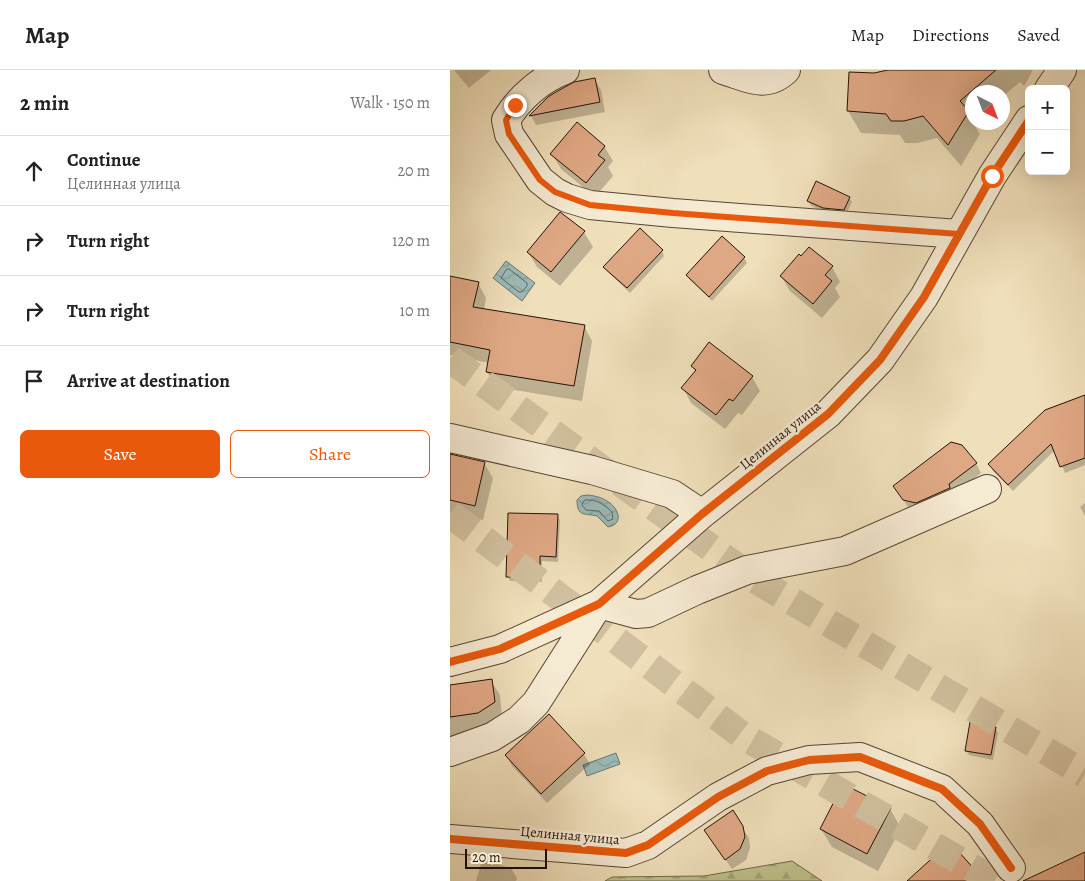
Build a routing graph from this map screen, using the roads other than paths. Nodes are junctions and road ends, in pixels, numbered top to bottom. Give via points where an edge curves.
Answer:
1 (565, 70) edge
2 (723, 70) edge
3 (786, 70) edge
4 (1062, 70) edge
5 (1052, 85) edge
6 (1025, 126) edge
7 (959, 234) junction
8 (450, 438) edge
9 (987, 489) dead end
10 (702, 514) junction
11 (599, 604) junction
12 (450, 662) edge
13 (450, 752) edge
14 (450, 839) edge
15 (1011, 868) dead end

1 - 7 street via 529,93 515,105 506,120 509,134 540,180 567,198 590,205 673,213
2 - 3 street via 762,82 778,78
4 - 5 street
6 - 7 street, Целинная улица
7 - 10 street, Целинная улица via 924,297 880,360 828,414
8 - 10 street via 592,470 672,494
9 - 11 street via 845,551 747,570 648,613 636,614
10 - 11 street, Целинная улица
11 - 12 street, Целинная улица via 500,649
11 - 13 street, Целинная улица via 536,703 519,720 492,737
14 - 15 street, Целинная улица via 626,853 648,845 718,797 767,771 809,760 860,757 942,789 980,824

